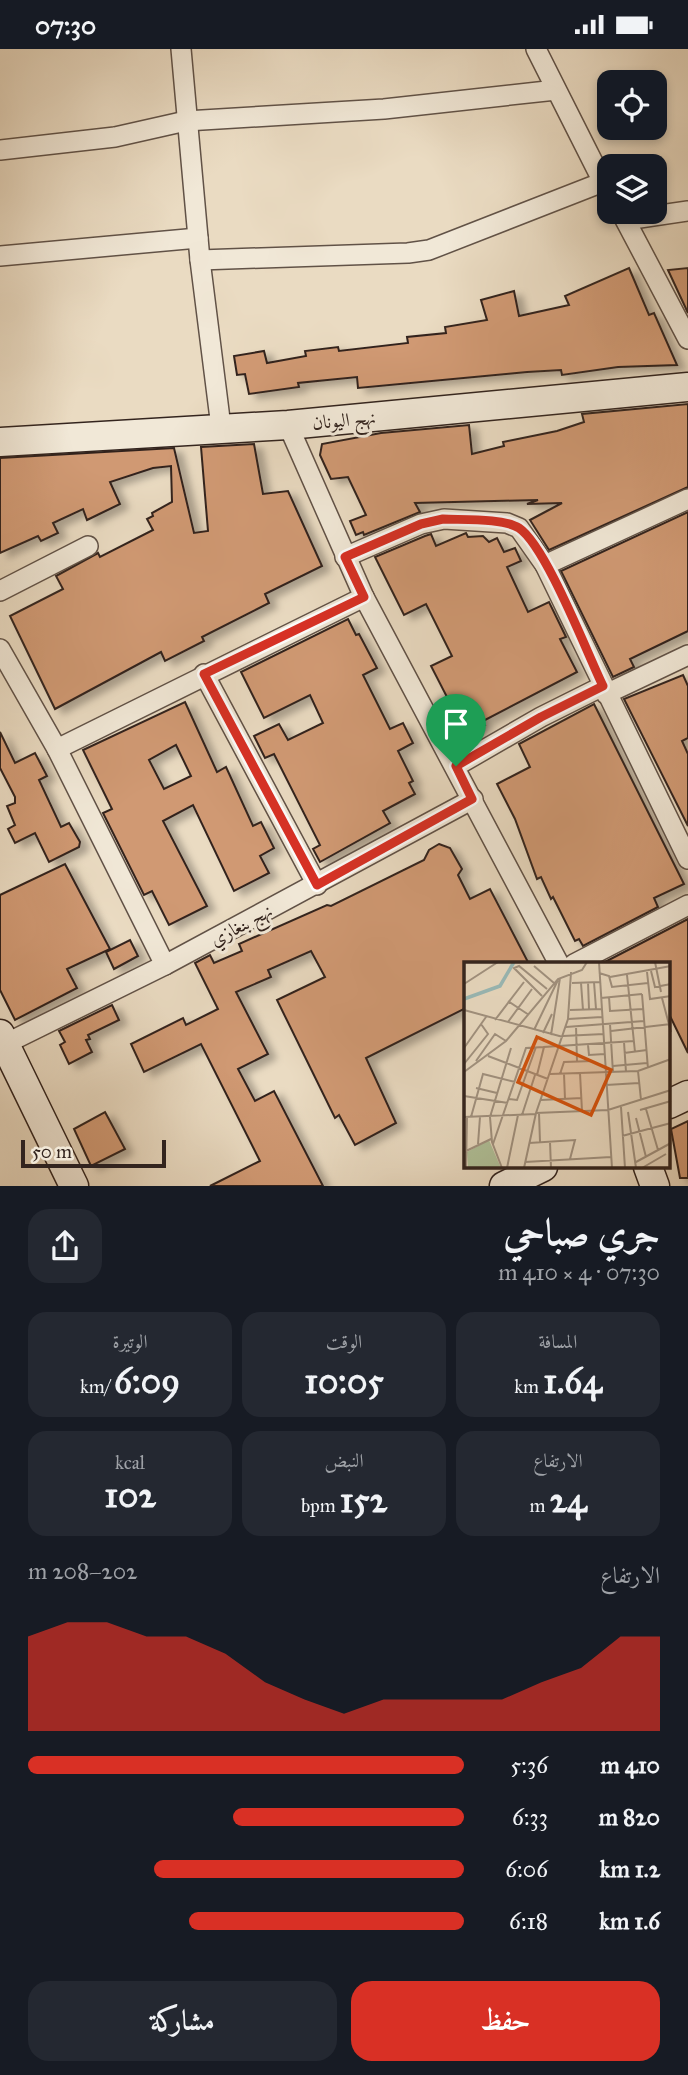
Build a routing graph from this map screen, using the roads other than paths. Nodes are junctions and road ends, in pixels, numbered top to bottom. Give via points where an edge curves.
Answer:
1 (181, 49) edge
2 (536, 49) edge
3 (556, 90) junction
4 (186, 121) junction
5 (0, 150) edge
6 (597, 170) edge
7 (597, 190) edge
8 (688, 211) edge
9 (667, 213) edge
10 (628, 224) edge
11 (198, 238) junction
12 (0, 255) edge
13 (200, 260) junction
14 (688, 339) edge
15 (688, 387) edge
16 (288, 425) junction
17 (221, 427) junction
18 (0, 442) edge
19 (688, 499) edge
20 (88, 546) dead end
21 (345, 557) junction
22 (545, 565) junction
23 (0, 591) edge
24 (364, 597) junction
25 (0, 649) edge
26 (688, 655) edge
27 (204, 674) junction
28 (605, 690) junction
29 (57, 749) junction
30 (456, 766) junction
31 (472, 799) junction
32 (688, 859) edge
33 (317, 885) junction
34 (688, 905) edge
35 (558, 962) edge
36 (579, 962) edge
37 (165, 965) junction
38 (3, 1039) edge
39 (688, 1095) edge
40 (670, 1104) edge
41 (539, 1169) edge
42 (650, 1169) edge
43 (74, 1186) edge
44 (504, 1186) edge
45 (655, 1186) edge

1 - 4 street
2 - 3 street
3 - 4 street via 384,109
3 - 6 street
4 - 5 street via 115,137
4 - 11 street
7 - 13 street via 429,250
8 - 9 street
10 - 14 street
11 - 12 street
11 - 13 street
13 - 17 street
15 - 16 street, نهج اليونان
16 - 17 street, نهج اليونان
16 - 21 street
17 - 18 street, نهج اليونان
19 - 22 street
20 - 23 street
21 - 22 street via 443,519 519,528
21 - 24 street
22 - 28 street
24 - 27 street
24 - 30 street
25 - 29 street
26 - 28 street
27 - 29 street
27 - 33 street
28 - 30 street via 541,717
28 - 32 street
29 - 37 street
30 - 31 street
31 - 33 street, نهج بنغازي
31 - 35 street
33 - 37 street, نهج بنغازي
34 - 36 street
37 - 38 street, نهج بنغازي
38 - 43 street
39 - 40 street
41 - 44 street
42 - 45 street

